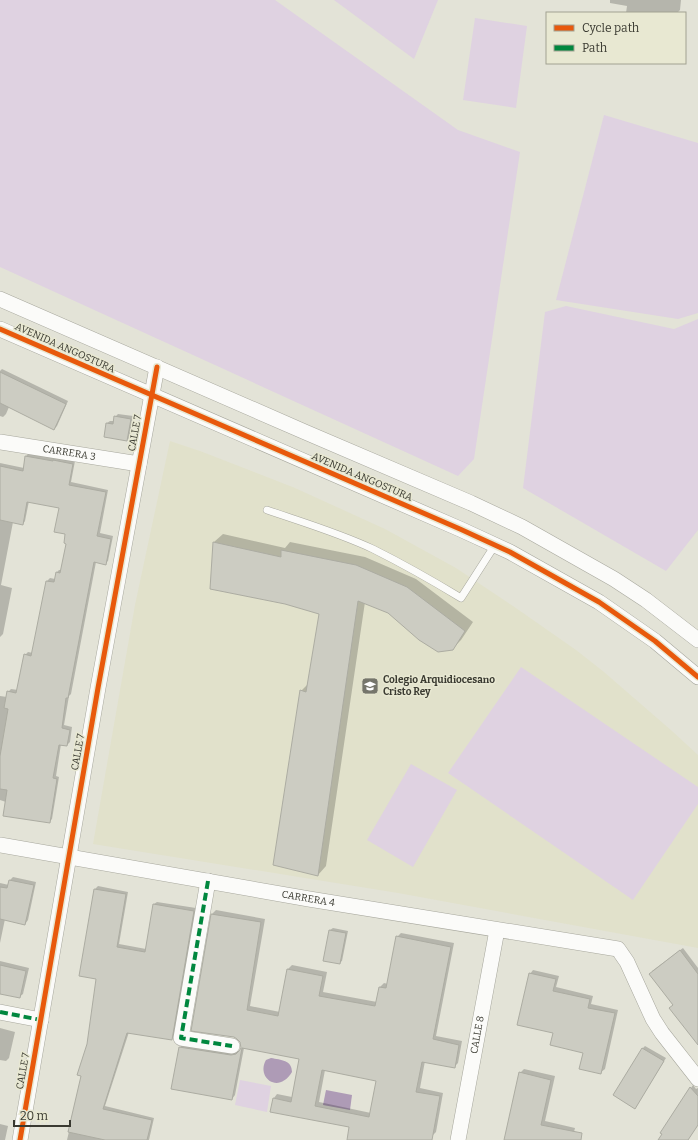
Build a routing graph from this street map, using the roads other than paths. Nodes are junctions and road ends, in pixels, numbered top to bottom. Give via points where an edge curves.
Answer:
1 (0, 299) edge
2 (0, 329) edge
3 (157, 367) junction
4 (151, 396) junction
5 (0, 442) edge
6 (139, 464) junction
7 (267, 510) dead end
8 (495, 545) junction
9 (698, 640) edge
10 (698, 677) edge
11 (0, 845) edge
12 (69, 857) junction
13 (208, 881) junction
14 (497, 930) junction
15 (0, 1012) edge
16 (40, 1020) junction
17 (232, 1046) dead end
18 (698, 1079) edge
19 (20, 1140) edge
20 (458, 1140) edge

1 - 3 street, AVENIDA ANGOSTURA
2 - 4 street, AVENIDA ANGOSTURA
3 - 4 street, CALLE 7
3 - 9 street, AVENIDA ANGOSTURA via 522,527 614,579
4 - 6 street, CALLE 7
4 - 8 street, AVENIDA ANGOSTURA
5 - 6 street, CARRERA 3
6 - 12 street, CALLE 7
7 - 8 lane via 372,549 461,598
8 - 10 street, AVENIDA ANGOSTURA via 599,602 655,641
11 - 12 street, CARRERA 4
12 - 13 street, CARRERA 4
12 - 16 street, CALLE 7
13 - 14 street, CARRERA 4
13 - 17 street via 181,1038
14 - 18 street, CARRERA 4 via 618,950 627,962 653,1019
14 - 20 street, CALLE 8
15 - 16 street
16 - 19 street, CALLE 7

